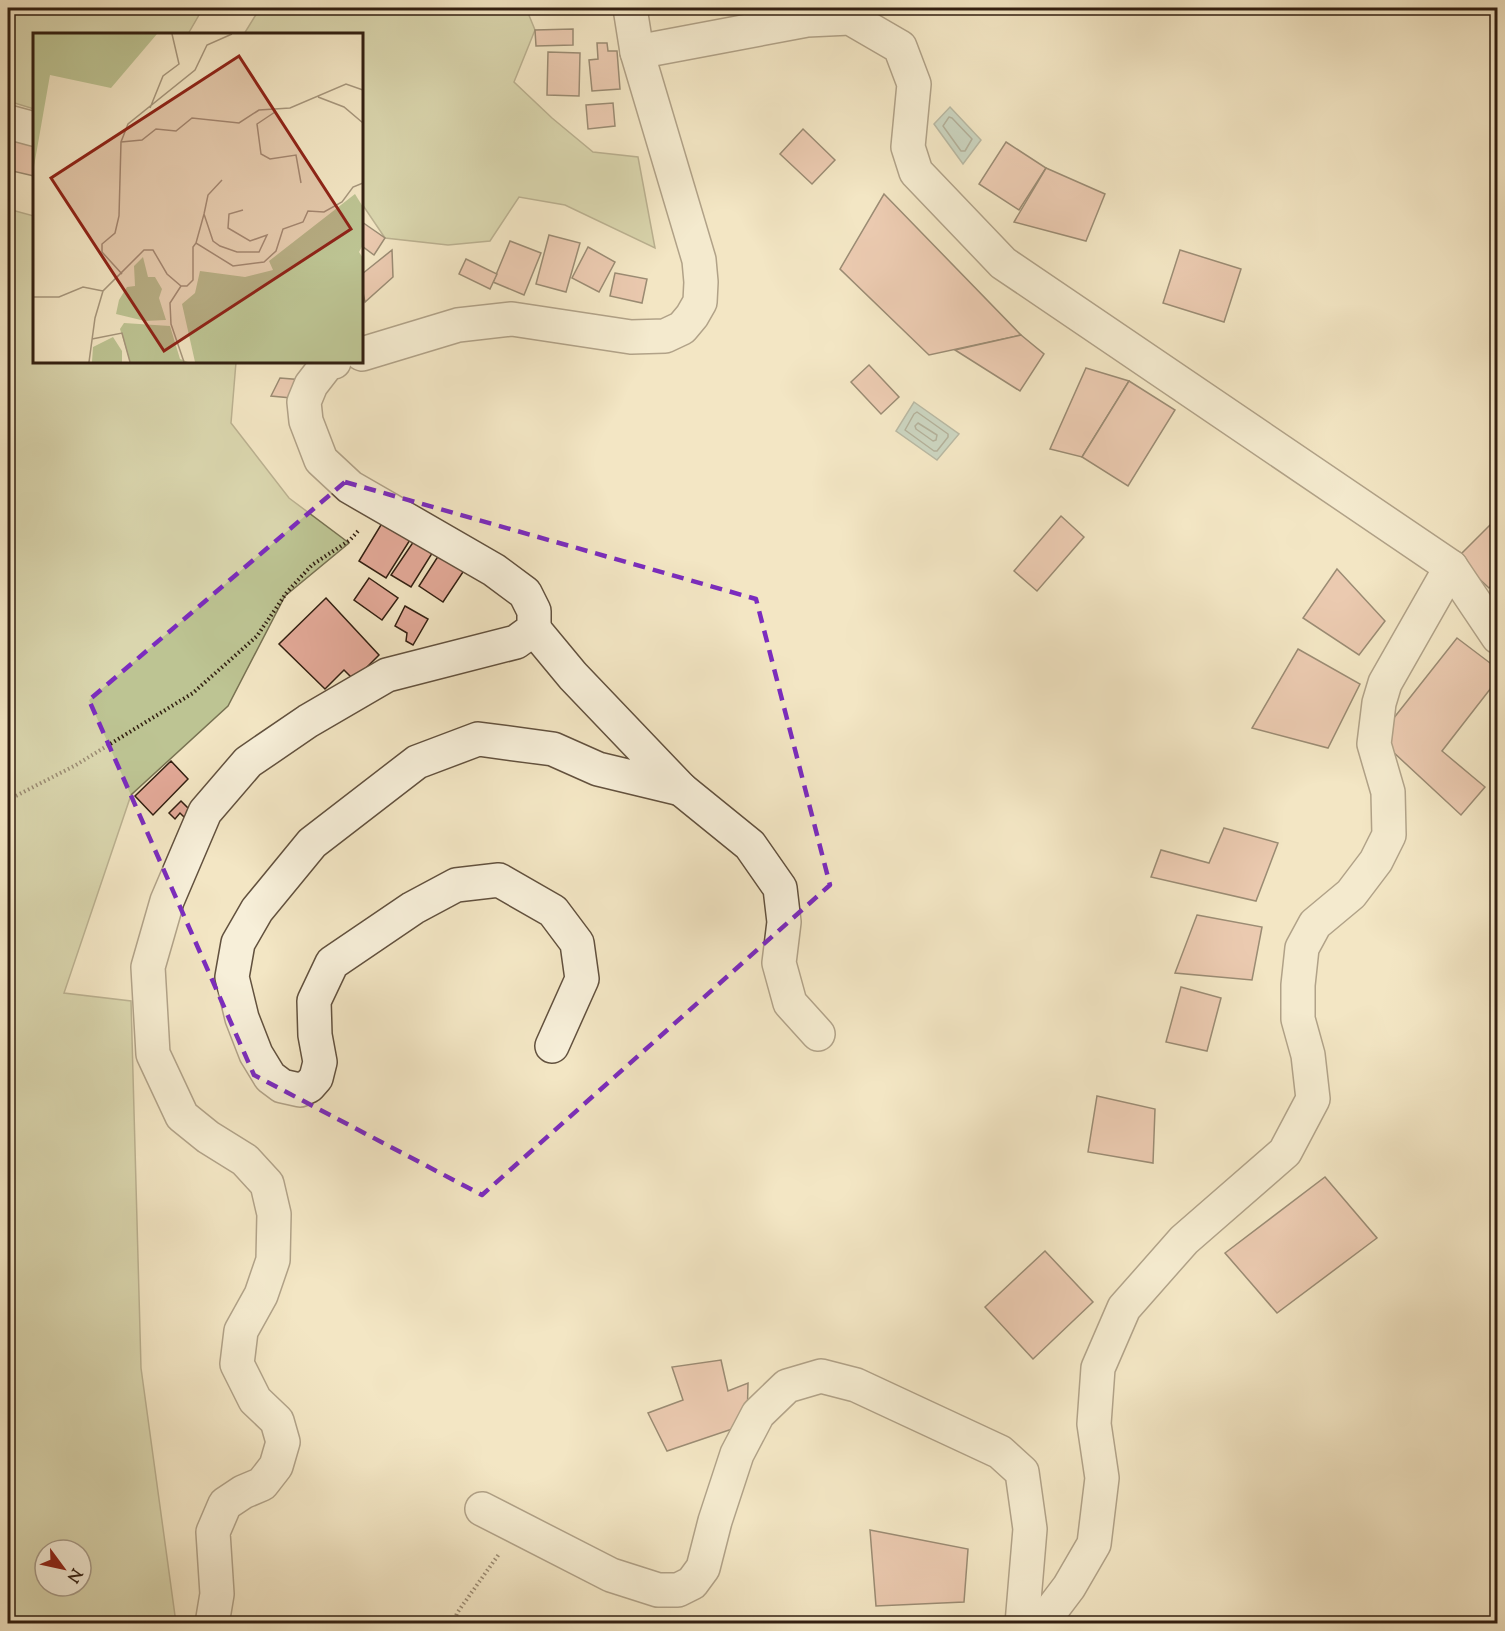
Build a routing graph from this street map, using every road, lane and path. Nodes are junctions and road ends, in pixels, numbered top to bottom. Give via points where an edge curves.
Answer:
1 (630, 8) edge
2 (637, 52) junction
3 (8, 122) edge
4 (33, 129) edge
5 (363, 354) edge
6 (328, 363) edge
7 (382, 506) junction
8 (1451, 567) junction
9 (534, 629) junction
10 (1497, 637) edge
11 (681, 789) junction
12 (8, 800) edge
13 (818, 1034) dead end
14 (552, 1046) dead end
15 (482, 1509) dead end
16 (506, 1545) dead end
17 (212, 1623) edge
18 (454, 1623) edge
19 (1022, 1623) edge
20 (1041, 1623) edge

1 - 2 street
2 - 5 street via 699,260 700,302 682,328 665,336 631,337 512,319 458,325
2 - 8 street via 807,20 850,18 900,47 914,84 908,147 916,172 1003,263
3 - 4 street
6 - 7 street via 310,385 304,402 306,421 321,460 350,487
7 - 9 street via 494,570 525,593 534,611
7 - 12 path via 350,540 312,566 286,592 257,636 193,693 76,765
8 - 10 street
8 - 20 street via 1385,683 1379,703 1374,744 1388,792 1389,835 1370,870 1351,894 1315,924 1302,948 1298,1019 1308,1055 1313,1099 1285,1152 1184,1240 1124,1308 1098,1368 1094,1424 1102,1478 1094,1544 1069,1587
9 - 11 street via 573,676
9 - 17 street via 516,642 387,675 248,762 205,812 167,901 148,967 153,1054 182,1116 245,1160 267,1184 274,1214 273,1260 261,1295 241,1331 237,1364 255,1400 277,1421 283,1442 276,1466 262,1484 225,1504 213,1532 217,1594
11 - 13 street via 750,845 780,888 784,922 779,963 790,1003
11 - 14 street via 598,770 553,749 478,739 417,762 312,843 257,910 238,943 232,977 256,1053 270,1077 282,1086 300,1090 316,1078 320,1062 314,1001 332,963 413,908 456,885 499,880 553,911 577,943 582,979
15 - 19 street via 611,1575 658,1590 678,1590 692,1583 703,1568 737,1454 758,1414 787,1386 821,1376 856,1385 1000,1452 1022,1472 1030,1530
16 - 18 path via 457,1613

